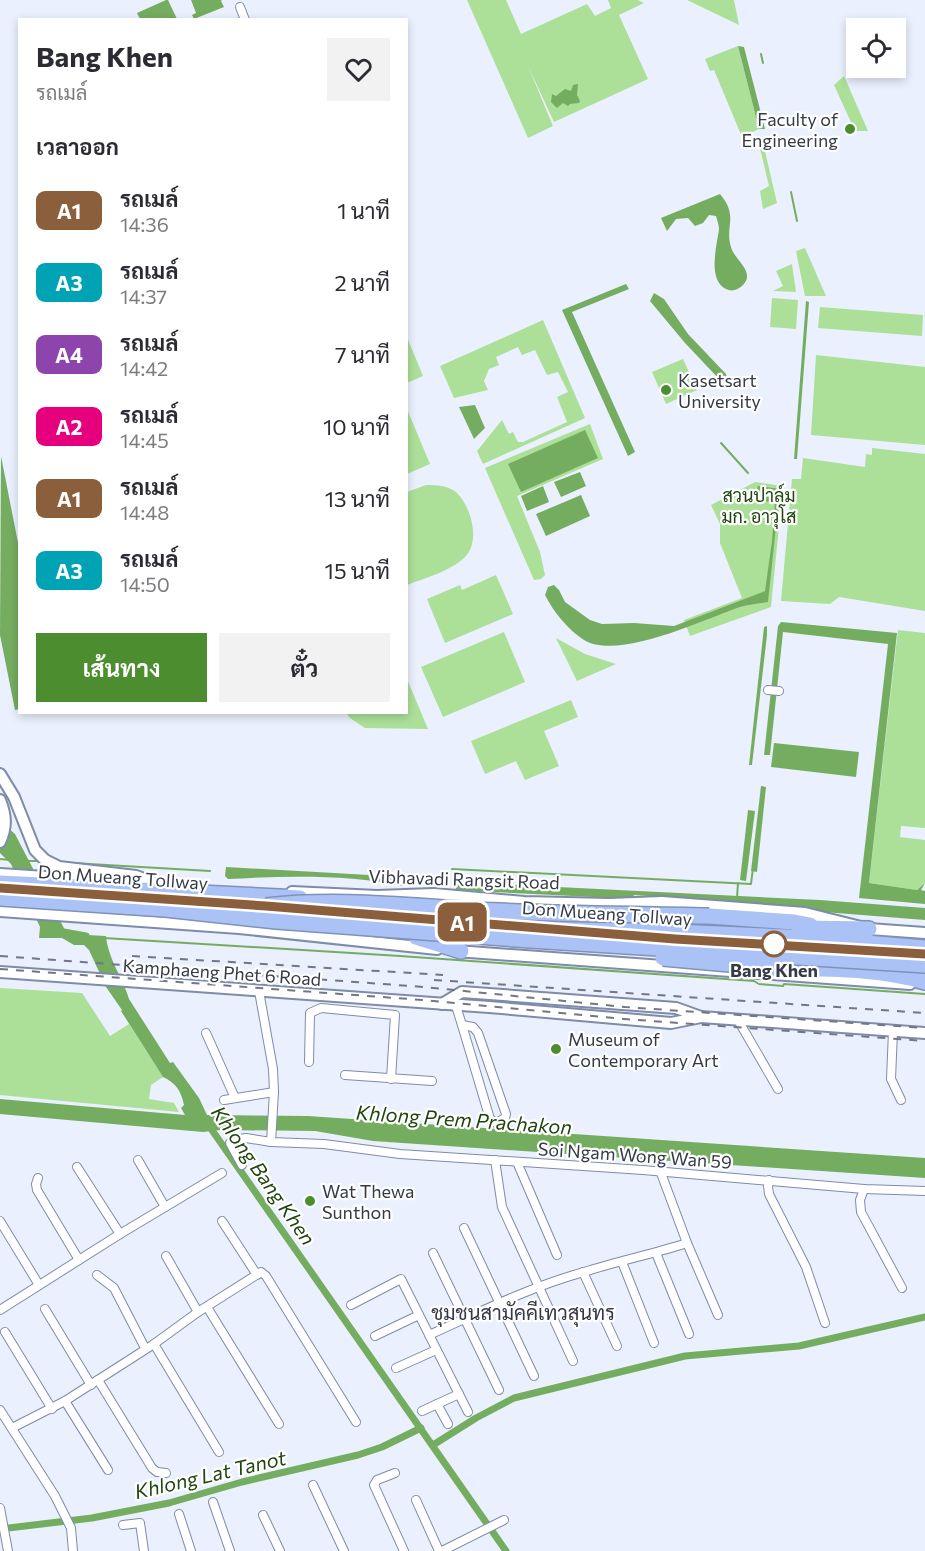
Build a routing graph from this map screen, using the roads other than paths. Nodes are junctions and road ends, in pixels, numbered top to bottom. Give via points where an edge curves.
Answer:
1 (240, 7) dead end
2 (245, 18) edge
3 (0, 774) edge
4 (0, 800) edge
5 (0, 842) edge
6 (7, 879) edge
7 (51, 882) junction
8 (164, 886) junction
9 (0, 888) edge
10 (383, 900) junction
11 (0, 901) edge
12 (266, 906) junction
13 (29, 909) junction
14 (0, 911) edge
15 (67, 912) junction
16 (276, 921) junction
17 (638, 927) junction
18 (829, 929) junction
19 (869, 929) junction
20 (925, 933) edge
21 (416, 937) junction
22 (925, 948) edge
23 (461, 951) junction
24 (749, 954) junction
25 (925, 954) edge
26 (925, 965) edge
27 (925, 970) edge
28 (0, 972) edge
29 (925, 983) edge
30 (259, 991) junction
31 (394, 1001) junction
32 (442, 1004) junction
33 (456, 1006) junction
34 (394, 1014) junction
35 (701, 1017) junction
36 (738, 1020) junction
37 (462, 1025) junction
38 (893, 1030) junction
39 (925, 1033) edge
40 (206, 1034) dead end
41 (309, 1062) dead end
42 (345, 1075) dead end
43 (391, 1079) junction
44 (432, 1081) dead end
45 (778, 1089) dead end
46 (274, 1092) junction
47 (235, 1098) junction
48 (224, 1100) dead end
49 (901, 1100) dead end
50 (272, 1138) junction
51 (138, 1160) dead end
52 (495, 1160) junction
53 (517, 1162) junction
54 (242, 1165) dead end
55 (77, 1167) dead end
56 (222, 1173) dead end
57 (661, 1173) junction
58 (38, 1178) dead end
59 (769, 1180) junction
60 (864, 1189) junction
61 (925, 1191) edge
62 (165, 1207) junction
63 (0, 1221) edge
64 (222, 1221) dead end
65 (464, 1227) dead end
66 (120, 1233) junction
67 (687, 1243) junction
68 (433, 1253) dead end
69 (656, 1253) junction
70 (557, 1255) dead end
71 (166, 1256) dead end
72 (79, 1260) junction
73 (622, 1262) junction
74 (583, 1272) junction
75 (97, 1275) dead end
76 (257, 1275) junction
77 (39, 1285) junction
78 (538, 1288) junction
79 (902, 1288) dead end
80 (499, 1303) junction
81 (351, 1305) dead end
82 (207, 1307) junction
83 (45, 1309) dead end
84 (0, 1310) edge
85 (198, 1312) junction
86 (419, 1315) junction
87 (718, 1315) dead end
88 (465, 1319) junction
89 (825, 1323) dead end
90 (5, 1332) dead end
91 (689, 1334) dead end
92 (429, 1335) junction
93 (375, 1336) dead end
94 (654, 1343) dead end
95 (154, 1344) junction
96 (617, 1346) dead end
97 (145, 1348) junction
98 (436, 1350) junction
99 (573, 1360) dead end
100 (396, 1368) dead end
101 (534, 1376) dead end
102 (94, 1382) junction
103 (499, 1390) dead end
104 (459, 1394) junction
105 (65, 1401) junction
106 (437, 1404) junction
107 (52, 1409) junction
108 (0, 1410) edge
109 (422, 1411) dead end
110 (468, 1412) dead end
111 (356, 1422) dead end
112 (279, 1424) dead end
113 (448, 1425) dead end
114 (12, 1428) junction
115 (219, 1452) dead end
116 (108, 1470) dead end
117 (166, 1473) dead end
118 (394, 1473) dead end
119 (313, 1485) dead end
120 (416, 1500) dead end
121 (213, 1502) dead end
122 (0, 1508) edge
123 (179, 1514) dead end
124 (263, 1515) dead end
125 (504, 1521) dead end
126 (123, 1525) dead end
127 (8, 1550) edge
128 (72, 1551) edge
129 (144, 1551) edge
130 (192, 1551) edge
131 (230, 1551) edge
132 (280, 1551) edge
133 (344, 1551) edge
134 (404, 1551) edge
135 (440, 1551) edge

1 - 2 street
3 - 8 main road via 35,850 45,860 59,867 136,876
4 - 5 main road via 6,816
6 - 7 highway, Vibhavadi Rangsit Road
7 - 8 main road, Vibhavadi Rangsit Road
7 - 10 highway, Vibhavadi Rangsit Road
8 - 10 main road, Vibhavadi Rangsit Road
9 - 12 highway, Don Mueang Tollway
10 - 17 highway, Vibhavadi Rangsit Road via 531,921
10 - 19 main road, Vibhavadi Rangsit Road via 434,894 524,902 662,902 805,913
11 - 13 highway
11 - 16 highway, Don Mueang Tollway, bridge via 165,909
12 - 18 highway, bridge via 337,903 529,913 709,916 794,922
12 - 25 highway, Don Mueang Tollway, bridge via 675,939
13 - 14 main road
13 - 15 highway
15 - 21 highway
15 - 23 main road
16 - 24 highway, Don Mueang Tollway, bridge
16 - 29 highway, bridge via 774,968 843,971
17 - 18 highway
17 - 22 highway, Vibhavadi Rangsit Road
18 - 19 highway
19 - 20 main road, Vibhavadi Rangsit Road
21 - 23 highway
21 - 24 highway via 642,942
23 - 29 main road
24 - 26 highway, Don Mueang Tollway, bridge
24 - 27 highway
28 - 30 main road, Kamphaeng Phet 6 Road
30 - 31 main road, Kamphaeng Phet 6 Road
30 - 46 street
31 - 32 main road, Kamphaeng Phet 6 Road
31 - 34 street
32 - 33 main road, Kamphaeng Phet 6 Road
32 - 35 main road, Kamphaeng Phet 6 Road via 462,992 676,1008
33 - 35 main road, Kamphaeng Phet 6 Road via 671,1023
33 - 37 street
34 - 41 street via 314,1010 309,1021
34 - 43 street
35 - 36 main road, Kamphaeng Phet 6 Road
36 - 38 main road, Kamphaeng Phet 6 Road
36 - 45 street
37 - 37 street via 473,1027 478,1033 506,1114 496,1123 490,1119
38 - 39 main road, Kamphaeng Phet 6 Road
38 - 49 street via 891,1079
40 - 47 street
42 - 43 street
43 - 44 street
46 - 47 street
46 - 50 street
47 - 48 street
50 - 52 street, Soi Ngam Wong Wan 59 via 400,1154
50 - 54 street, Soi Ngam Wong Wan 59 via 246,1138 230,1143
51 - 62 street
52 - 53 street, Soi Ngam Wong Wan 59
52 - 78 street via 502,1207
53 - 57 street, Soi Ngam Wong Wan 59
53 - 70 street
55 - 66 street
56 - 62 street
57 - 59 street, Soi Ngam Wong Wan 59
57 - 67 street
58 - 72 street via 37,1190
59 - 60 street, Soi Ngam Wong Wan 59
59 - 89 street via 769,1194 806,1267
60 - 61 street, Soi Ngam Wong Wan 59
60 - 79 street via 861,1212
62 - 66 street
63 - 77 street
64 - 76 street
65 - 80 street
66 - 72 street
67 - 69 street
67 - 87 street
68 - 88 street
69 - 73 street
69 - 91 street
71 - 85 street
72 - 77 street
73 - 74 street
73 - 94 street
74 - 78 street
74 - 96 street
75 - 97 street via 114,1288
76 - 82 street
76 - 111 street via 261,1272 266,1276
77 - 84 street
78 - 80 street
78 - 99 street
80 - 88 street
80 - 101 street
81 - 86 street via 401,1279
82 - 85 street
82 - 112 street
83 - 102 street
85 - 95 street
86 - 92 street
86 - 93 street
88 - 92 street
88 - 103 street
90 - 107 street
92 - 98 street
95 - 97 street
95 - 115 street
97 - 102 street
98 - 100 street
98 - 104 street
102 - 105 street
102 - 117 street via 152,1468
104 - 106 street
104 - 110 street
105 - 107 street
105 - 116 street
106 - 109 street
106 - 113 street
107 - 114 street
108 - 114 street
114 - 128 street via 55,1496 70,1528
118 - 134 street via 374,1485
119 - 133 street
120 - 135 street
121 - 131 street
122 - 127 street
123 - 130 street
124 - 132 street
125 - 135 street
126 - 129 street via 140,1523

